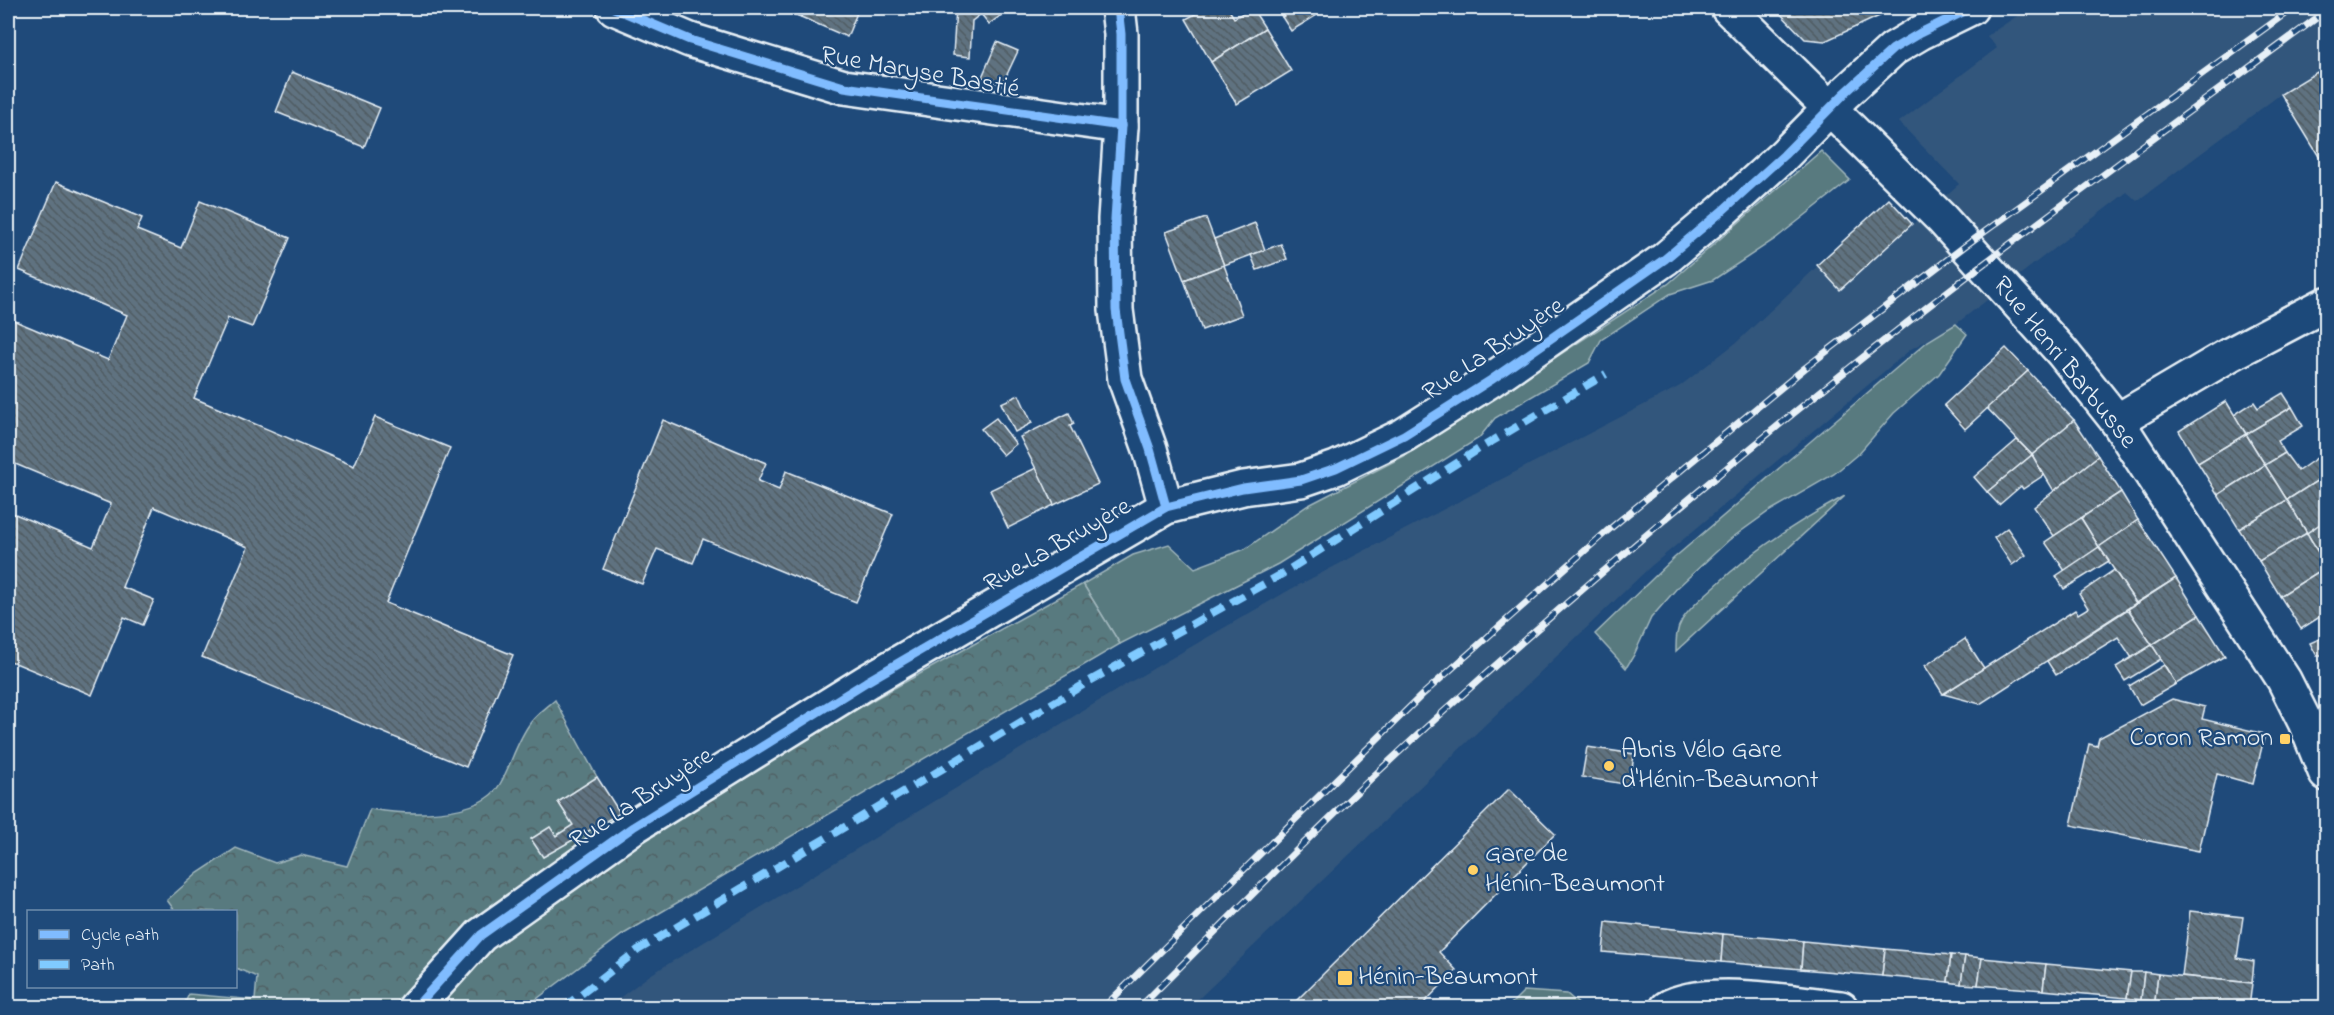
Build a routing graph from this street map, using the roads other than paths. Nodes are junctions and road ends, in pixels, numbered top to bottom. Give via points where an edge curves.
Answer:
1 (615, 8) edge
2 (1118, 8) edge
3 (1728, 8) edge
4 (1971, 8) edge
5 (1829, 109) junction
6 (1120, 126) junction
7 (2326, 304) edge
8 (2117, 421) junction
9 (1166, 507) junction
10 (2326, 774) edge
11 (415, 1008) edge
12 (1667, 1008) edge
13 (1841, 1008) edge

1 - 6 street, Rue Maryse Bastié via 690,40 844,87
2 - 6 street
3 - 5 street, Rue Henri Barbusse
4 - 5 street, Rue La Bruyère via 1893,49
5 - 8 street, Rue Henri Barbusse via 1942,219 2062,352
5 - 9 street, Rue La Bruyère via 1784,155 1665,259 1491,380 1404,435 1336,468 1301,480 1243,488
6 - 9 street via 1116,310 1125,379
7 - 8 street
8 - 10 street, Rue Henri Barbusse via 2284,680
9 - 11 street, Rue La Bruyère via 866,682 633,827 481,935
12 - 13 street via 1703,998 1738,997

